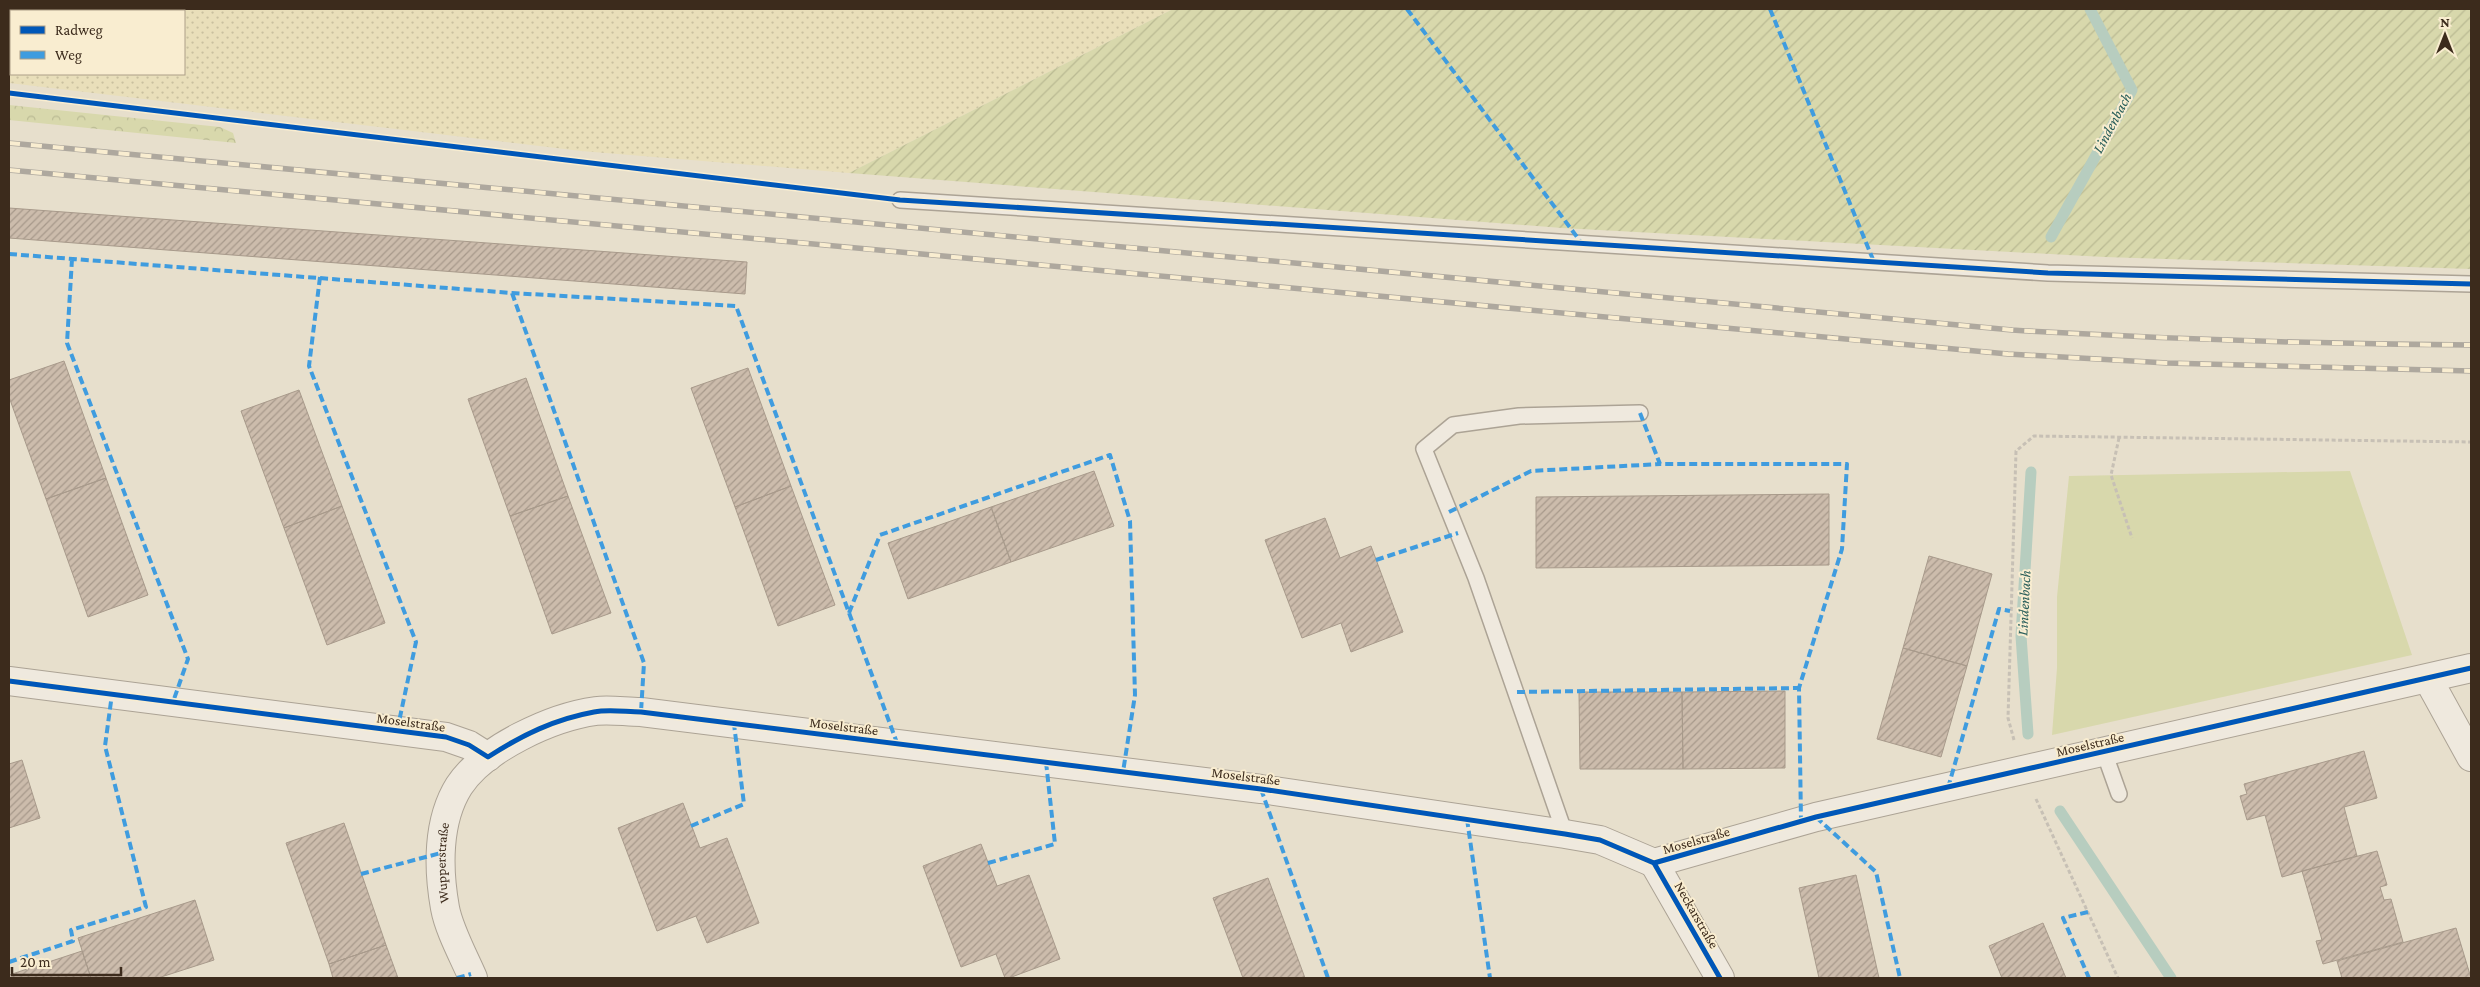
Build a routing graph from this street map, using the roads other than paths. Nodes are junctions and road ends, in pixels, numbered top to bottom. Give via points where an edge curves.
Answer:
1 (900, 200) dead end
2 (2471, 284) edge
3 (1640, 412) dead end
4 (2471, 668) edge
5 (2428, 678) junction
6 (9, 681) edge
7 (2104, 752) junction
8 (488, 757) junction
9 (2471, 758) edge
10 (2119, 794) dead end
11 (1565, 834) junction
12 (1654, 863) junction
13 (473, 978) edge
14 (1720, 978) edge

1 - 2 lane via 2048,273
3 - 11 lane via 1519,416 1453,425 1424,450 1476,578
4 - 5 street, Moselstraße
5 - 7 street, Moselstraße
5 - 9 street
6 - 8 street, Moselstraße via 446,737 469,744
7 - 10 lane
7 - 12 street, Moselstraße via 1816,817
8 - 11 street, Moselstraße via 550,723 596,711 641,712 1261,789
8 - 13 street, Wupperstraße via 460,786 448,812 439,863 445,910
11 - 12 street, Moselstraße via 1600,840
12 - 14 street, Neckarstraße

